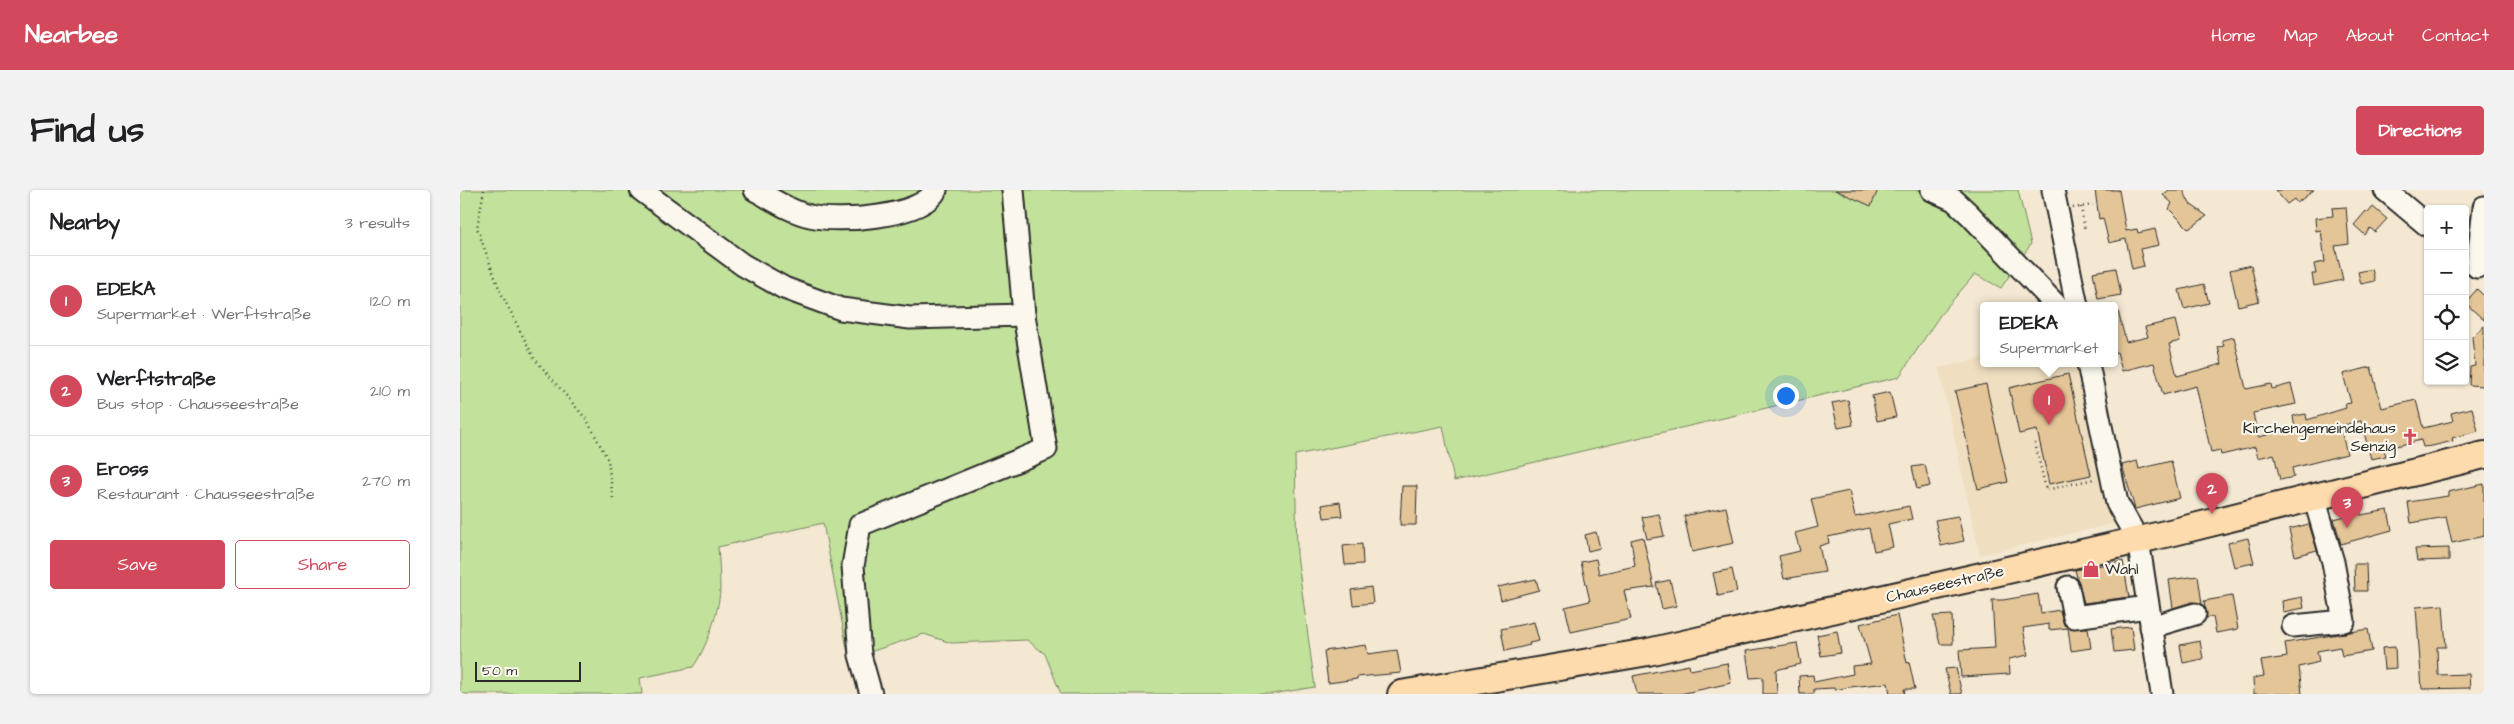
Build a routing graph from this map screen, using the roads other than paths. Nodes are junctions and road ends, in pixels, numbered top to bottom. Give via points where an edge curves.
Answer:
1 (641, 190) edge
2 (754, 190) edge
3 (936, 190) edge
4 (1013, 190) edge
5 (1932, 190) edge
6 (2053, 190) edge
7 (2385, 190) edge
8 (2484, 207) edge
9 (2424, 223) edge
10 (2475, 266) edge
11 (2053, 302) edge
12 (2076, 302) edge
13 (1024, 314) junction
14 (2089, 367) edge
15 (2484, 455) edge
16 (2314, 497) junction
17 (2138, 540) junction
18 (2068, 587) dead end
19 (2195, 614) dead end
20 (2149, 617) junction
21 (2293, 626) dead end
22 (871, 694) edge
23 (1401, 694) edge
24 (2162, 694) edge

1 - 13 street via 743,265 784,288 841,308 910,318
2 - 3 street via 808,216 856,220 914,206 933,196
4 - 13 street
5 - 11 street via 1954,200
6 - 12 street
7 - 9 street
8 - 10 street
13 - 22 street via 1046,449 860,525 853,566 860,654
14 - 17 street via 2117,503
15 - 16 main road, Chausseestraße
16 - 17 main road, Chausseestraße
16 - 21 street via 2333,562 2344,620
17 - 20 street
17 - 23 main road, Chausseestraße via 1648,652
18 - 20 street via 2074,617
19 - 20 street
20 - 24 street

